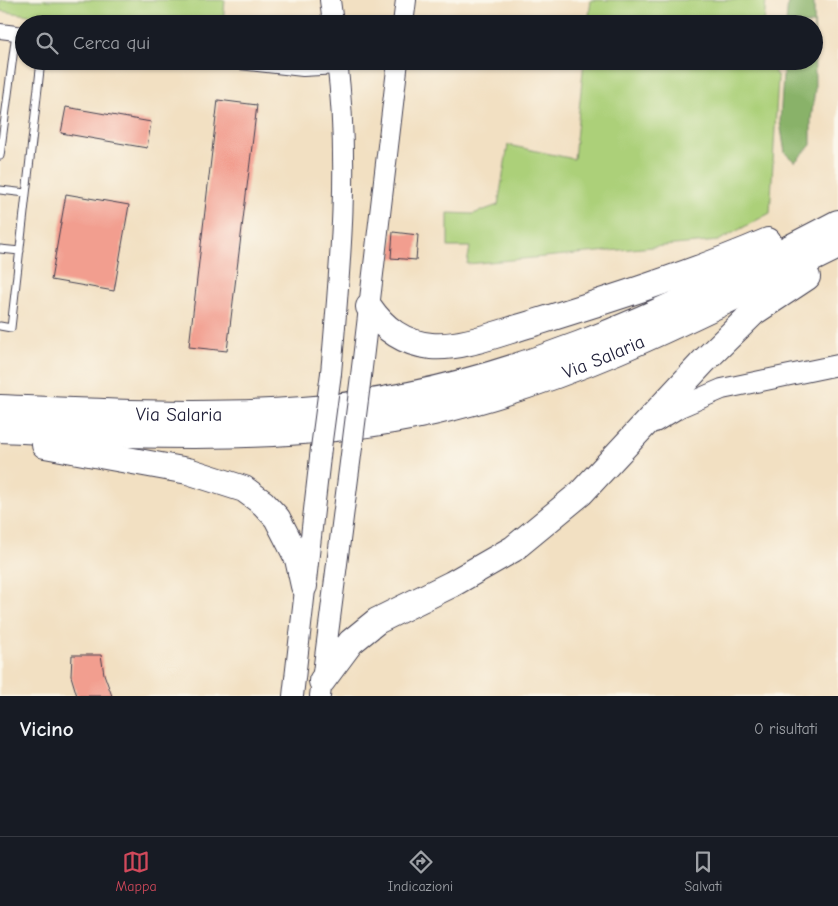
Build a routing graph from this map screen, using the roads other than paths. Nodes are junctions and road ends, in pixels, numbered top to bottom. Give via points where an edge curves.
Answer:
1 (330, 0) edge
2 (406, 0) edge
3 (332, 15) edge
4 (404, 15) edge
5 (0, 31) edge
6 (15, 32) edge
7 (15, 58) edge
8 (40, 70) edge
9 (339, 70) edge
10 (397, 70) edge
11 (2, 123) edge
12 (0, 156) edge
13 (0, 190) edge
14 (26, 193) junction
15 (838, 212) edge
16 (838, 223) edge
17 (838, 246) edge
18 (0, 249) edge
19 (20, 251) junction
20 (838, 259) edge
21 (369, 307) junction
22 (0, 326) edge
23 (838, 365) edge
24 (0, 408) edge
25 (0, 429) edge
26 (636, 434) junction
27 (0, 438) edge
28 (304, 586) junction
29 (321, 688) edge
30 (293, 696) edge

1 - 3 main road
2 - 4 main road
5 - 6 street
7 - 11 lane
8 - 14 lane
9 - 28 main road, bridge via 344,180 338,294
10 - 21 main road
11 - 12 lane
13 - 14 lane
14 - 19 lane
15 - 21 highway via 682,275 494,335 451,345 414,343 394,334 381,324
16 - 24 highway, Via Salaria via 688,299 586,344 431,391 285,411 148,413
17 - 25 highway, Via Salaria via 694,317 597,360 528,385 433,412 307,430 210,434 145,435
18 - 19 lane
19 - 22 lane via 11,328
20 - 26 highway via 754,312
21 - 29 main road, bridge
23 - 26 main road via 722,389 680,407
26 - 29 highway via 581,494 512,548 452,584 377,621 350,642
27 - 28 highway via 188,471 244,489 277,518 298,559
28 - 30 main road

